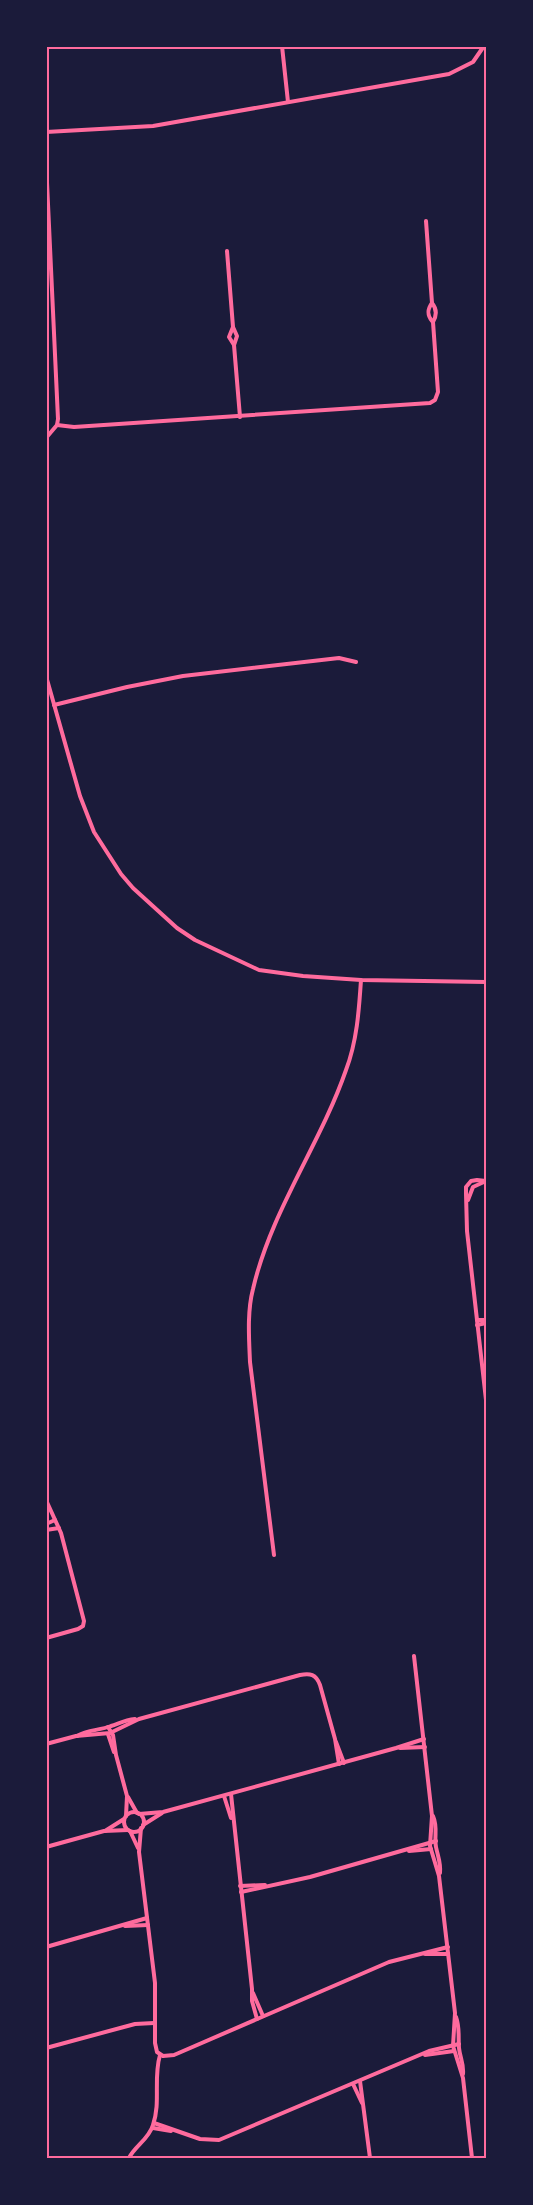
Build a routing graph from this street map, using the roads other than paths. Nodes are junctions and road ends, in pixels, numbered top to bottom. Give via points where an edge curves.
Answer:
1 (282, 46) edge
2 (484, 46) edge
3 (288, 102) junction
4 (46, 132) edge
5 (46, 161) edge
6 (426, 221) dead end
7 (227, 251) dead end
8 (432, 303) junction
9 (433, 322) junction
10 (240, 417) junction
11 (57, 425) junction
12 (46, 438) edge
13 (356, 662) dead end
14 (46, 676) edge
15 (54, 705) junction
16 (361, 980) junction
17 (486, 982) edge
18 (486, 1181) edge
19 (486, 1321) edge
20 (477, 1322) junction
21 (486, 1400) edge
22 (46, 1500) edge
23 (55, 1520) junction
24 (46, 1524) edge
25 (59, 1528) junction
26 (46, 1530) edge
27 (274, 1555) dead end
28 (46, 1638) edge
29 (414, 1656) dead end
30 (139, 1719) junction
31 (108, 1727) junction
32 (110, 1733) junction
33 (76, 1736) junction
34 (335, 1738) junction
35 (424, 1739) junction
36 (46, 1744) edge
37 (424, 1747) junction
38 (396, 1748) junction
39 (344, 1763) junction
40 (339, 1764) junction
41 (231, 1794) junction
42 (127, 1796) junction
43 (224, 1796) junction
44 (163, 1812) junction
45 (138, 1814) junction
46 (432, 1816) junction
47 (125, 1817) junction
48 (233, 1824) junction
49 (142, 1827) junction
50 (129, 1830) junction
51 (104, 1831) junction
52 (436, 1842) junction
53 (430, 1843) junction
54 (46, 1847) edge
55 (434, 1849) junction
56 (408, 1851) junction
57 (139, 1852) junction
58 (272, 1885) junction
59 (240, 1886) junction
60 (241, 1892) junction
61 (147, 1918) junction
62 (148, 1925) junction
63 (121, 1927) junction
64 (46, 1947) edge
65 (448, 1947) junction
66 (418, 1954) junction
67 (448, 1954) junction
68 (252, 1989) junction
69 (455, 2013) junction
70 (263, 2016) junction
71 (257, 2019) junction
72 (154, 2023) junction
73 (459, 2044) junction
74 (453, 2045) junction
75 (46, 2048) edge
76 (457, 2050) junction
77 (160, 2055) junction
78 (422, 2055) junction
79 (360, 2082) junction
80 (353, 2084) junction
81 (364, 2109) junction
82 (153, 2125) junction
83 (129, 2158) edge
84 (370, 2158) edge
85 (472, 2158) edge

1 - 3 street
2 - 3 street via 473,62 449,74
3 - 4 street via 145,128
5 - 11 street
6 - 8 street
7 - 10 street via 232,327 237,336 234,345
8 - 9 street via 436,312
8 - 9 street via 428,313
9 - 10 street via 438,392 430,403
10 - 11 street via 74,428
11 - 12 street
13 - 15 street via 339,658 183,676
14 - 15 street
15 - 16 street via 94,832 121,873 147,902 195,940 259,970
16 - 17 street
16 - 27 street via 358,1022 347,1068 264,1249 252,1291 250,1362
18 - 20 street via 472,1187 468,1204 467,1231
19 - 20 street
20 - 21 street
22 - 23 street
23 - 24 street
23 - 25 street
25 - 26 street
25 - 28 street via 84,1621 78,1629
29 - 35 street
30 - 31 street
30 - 32 street
30 - 34 street via 311,1674 320,1685
31 - 32 street
31 - 33 street
32 - 33 street
32 - 42 street
33 - 36 street
34 - 39 street
34 - 40 street
35 - 37 street
35 - 38 street
37 - 38 street
37 - 46 street
38 - 39 street
39 - 40 street
40 - 41 street
41 - 43 street
41 - 48 street
42 - 45 street
42 - 47 street
43 - 44 street
43 - 48 street
44 - 45 street
44 - 49 street
45 - 47 street
45 - 49 street via 143,1819
46 - 52 street via 437,1827
46 - 53 street
47 - 50 street via 124,1825
47 - 51 street
48 - 59 street
49 - 50 street
49 - 57 street
50 - 51 street
50 - 57 street
51 - 54 street
52 - 53 street
52 - 55 street
53 - 55 street
53 - 56 street
55 - 56 street
55 - 65 street via 441,1863 439,1876
56 - 58 street
57 - 61 street
58 - 59 street
58 - 60 street
59 - 60 street
60 - 68 street
61 - 62 street
61 - 63 street
62 - 63 street
62 - 72 street via 155,1983
63 - 64 street
65 - 66 street
65 - 67 street
66 - 67 street
66 - 70 street via 388,1962
67 - 69 street
68 - 70 street
68 - 71 street
69 - 73 street
69 - 74 street
70 - 71 street
71 - 77 street via 174,2055
72 - 75 street via 135,2024
72 - 77 street
73 - 74 street
73 - 76 street
74 - 76 street
74 - 78 street
76 - 78 street
76 - 85 street via 464,2064
77 - 82 street
78 - 79 street
79 - 80 street
79 - 81 street
80 - 81 street
80 - 82 street via 219,2140 200,2139
81 - 84 street
82 - 83 street

